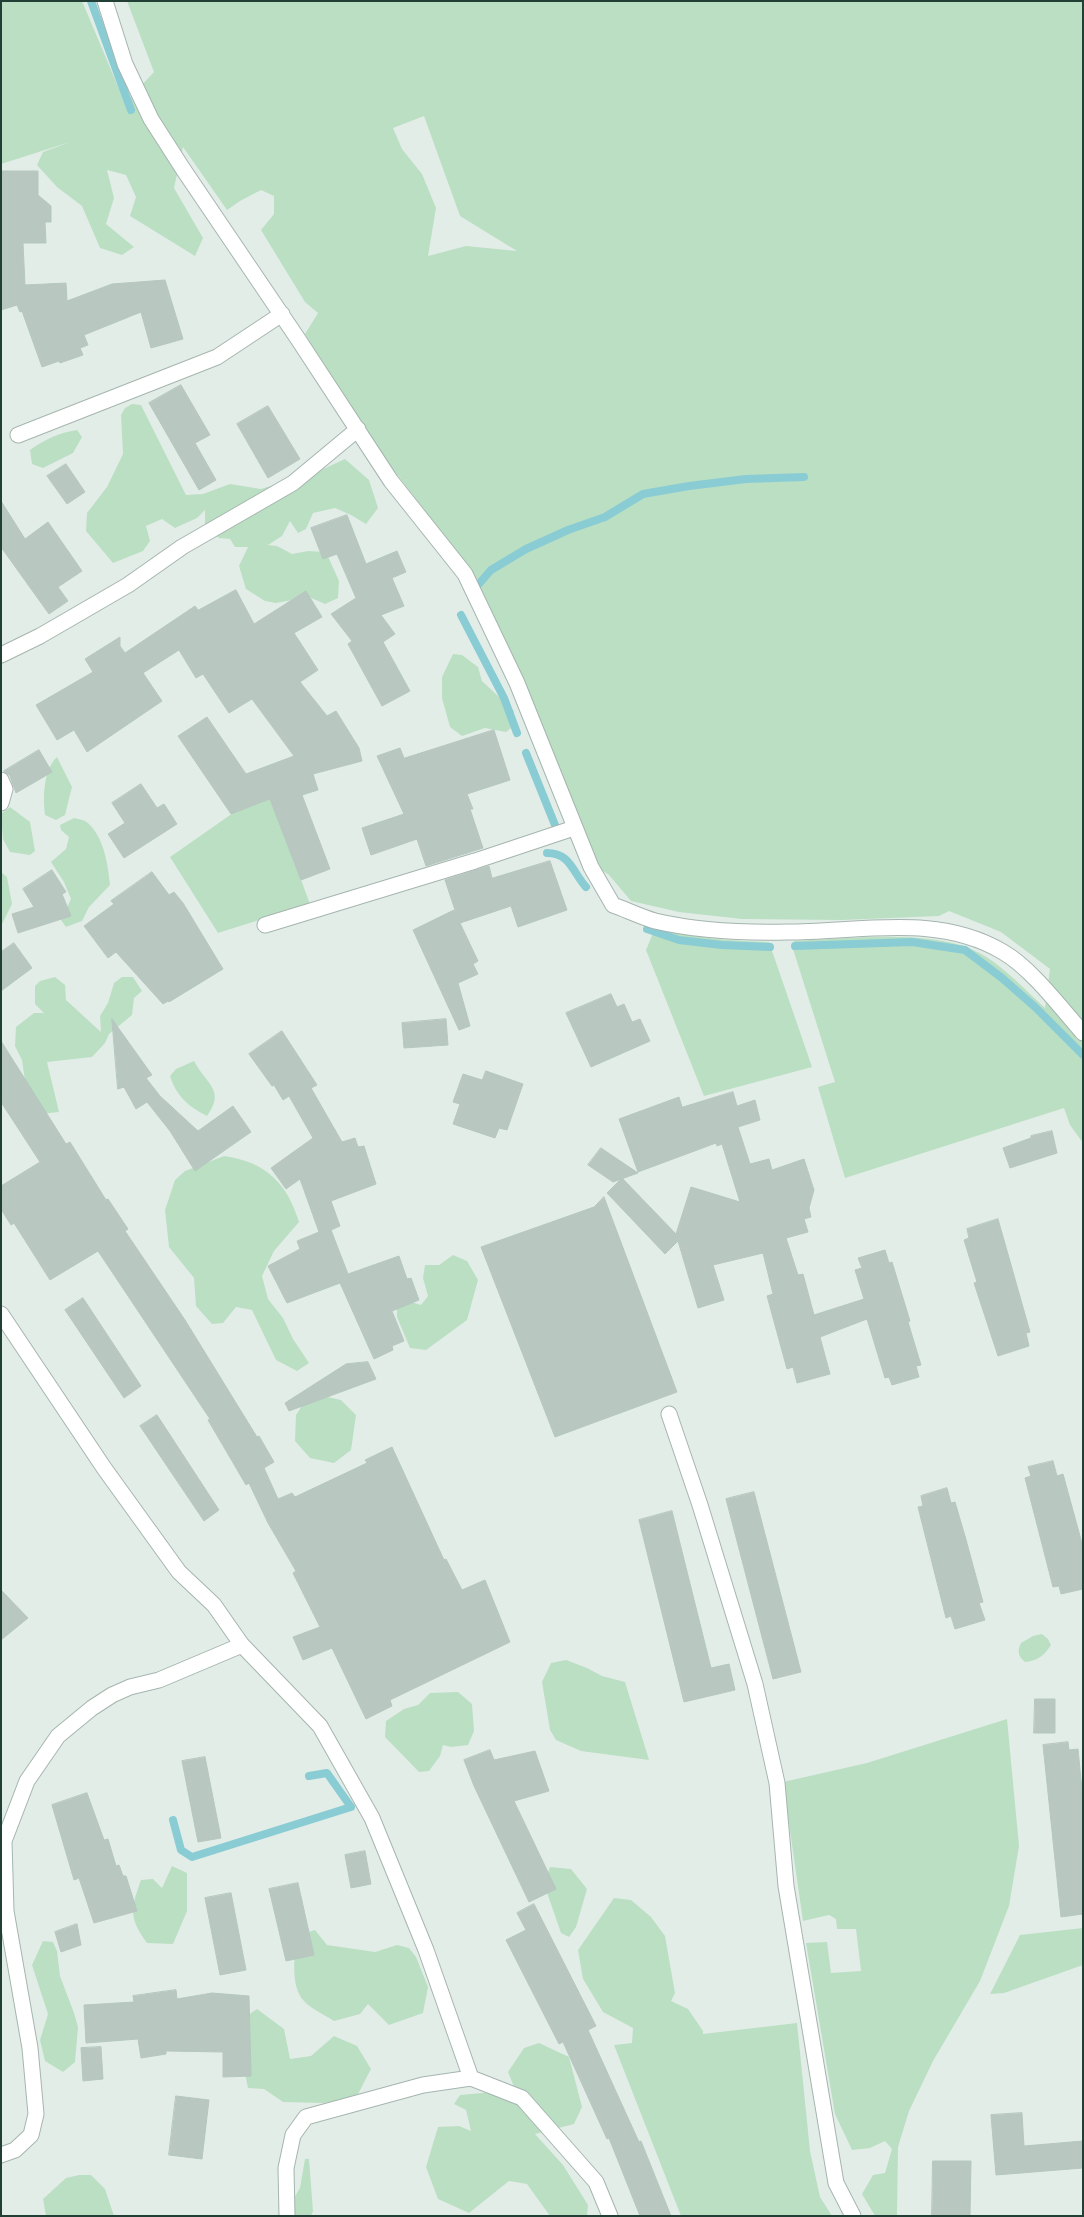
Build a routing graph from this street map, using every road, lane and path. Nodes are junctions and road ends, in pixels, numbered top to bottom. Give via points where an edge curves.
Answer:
1 (105, 1) edge
2 (282, 314) junction
3 (358, 429) junction
4 (18, 435) dead end
5 (1, 654) edge
6 (1, 780) edge
7 (1, 803) edge
8 (574, 828) junction
9 (265, 925) dead end
10 (1083, 1033) edge
11 (1, 1314) edge
12 (670, 1414) dead end
13 (242, 1645) junction
14 (471, 2078) junction
15 (1, 2156) edge
16 (287, 2216) edge
17 (610, 2216) edge
18 (853, 2216) edge

1 - 2 street via 125,64 151,118
2 - 3 street
2 - 4 street via 217,357
3 - 5 street via 293,483 182,547 128,585 40,636
3 - 8 street via 391,481 465,574 518,684
6 - 7 street via 5,789
8 - 9 street
8 - 10 street via 613,905 656,920 728,932 915,927 953,931 1005,953 1046,991
11 - 13 street via 104,1468 179,1572 214,1605
12 - 18 street via 755,1684 777,1783 786,1886 836,2183
13 - 14 street via 320,1726 372,1818 426,1950
13 - 15 street via 159,1680 112,1695 58,1736 27,1781 4,1841 6,1911 30,2048 36,2114 31,2135 15,2150
14 - 16 street via 423,2085 306,2116 293,2135 286,2168
14 - 17 street via 522,2098 596,2182

